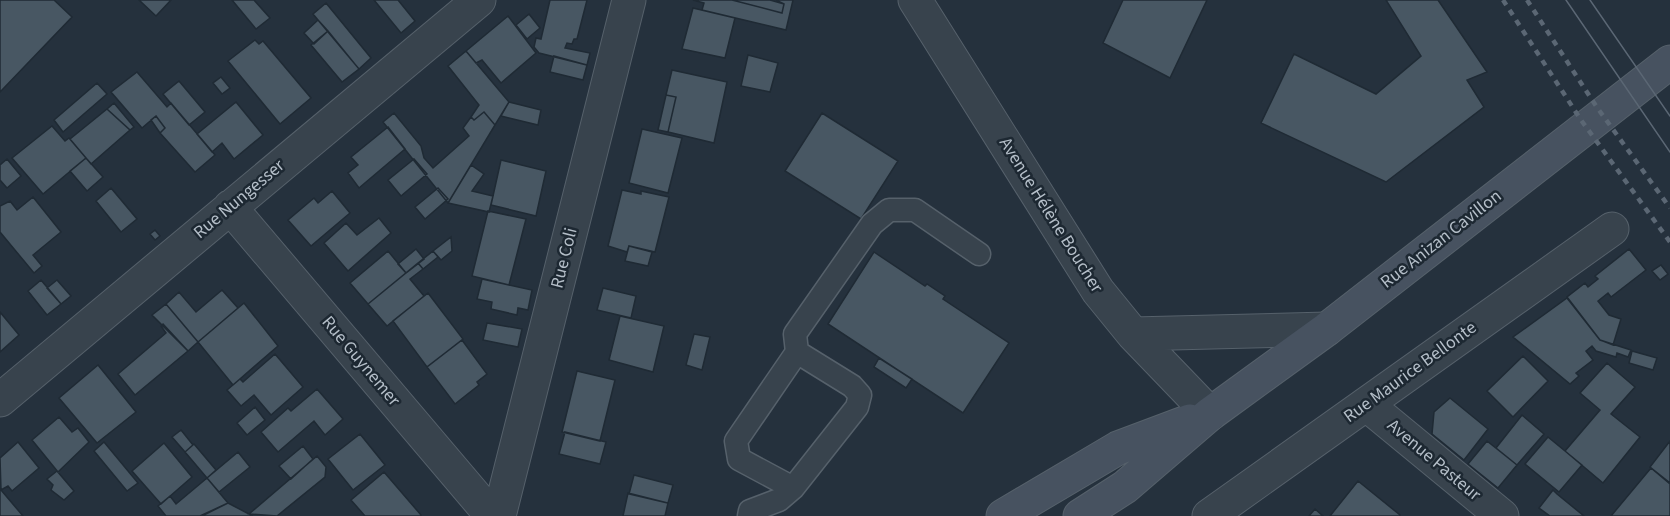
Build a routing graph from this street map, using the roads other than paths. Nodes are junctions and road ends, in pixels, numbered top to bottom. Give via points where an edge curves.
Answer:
1 (479, 0) edge
2 (629, 0) edge
3 (915, 0) edge
4 (1670, 62) edge
5 (230, 207) junction
6 (1612, 229) dead end
7 (979, 254) dead end
8 (1327, 329) junction
9 (1133, 334) junction
10 (797, 352) junction
11 (0, 400) edge
12 (1366, 404) junction
13 (1210, 414) junction
14 (793, 488) junction
15 (492, 516) edge
16 (499, 516) edge
17 (749, 516) edge
18 (1003, 516) edge
19 (1080, 516) edge
20 (1209, 516) edge
21 (1502, 516) edge

1 - 5 street, Rue Nungesser
2 - 16 street, Rue Coli
3 - 9 street, Avenue Hélène Boucher via 1098,291
4 - 8 main road, Rue Anizan Cavillon
5 - 11 street, Rue Nungesser
5 - 15 street, Rue Guynemer
6 - 12 street, Rue Maurice Bellonte
7 - 10 lane via 915,210 889,210 872,224 795,334
8 - 9 street
8 - 13 main road, Rue Anizan Cavillon
9 - 13 street, Avenue Hélène Boucher
10 - 14 lane via 736,441 739,459
10 - 14 lane via 860,395 857,407
12 - 20 street, Rue Maurice Bellonte
12 - 21 street, Avenue Pasteur
13 - 18 main road, Rue Anizan Cavillon via 1118,448
13 - 19 main road, Rue Anizan Cavillon via 1125,487
14 - 17 lane via 779,500 750,511

